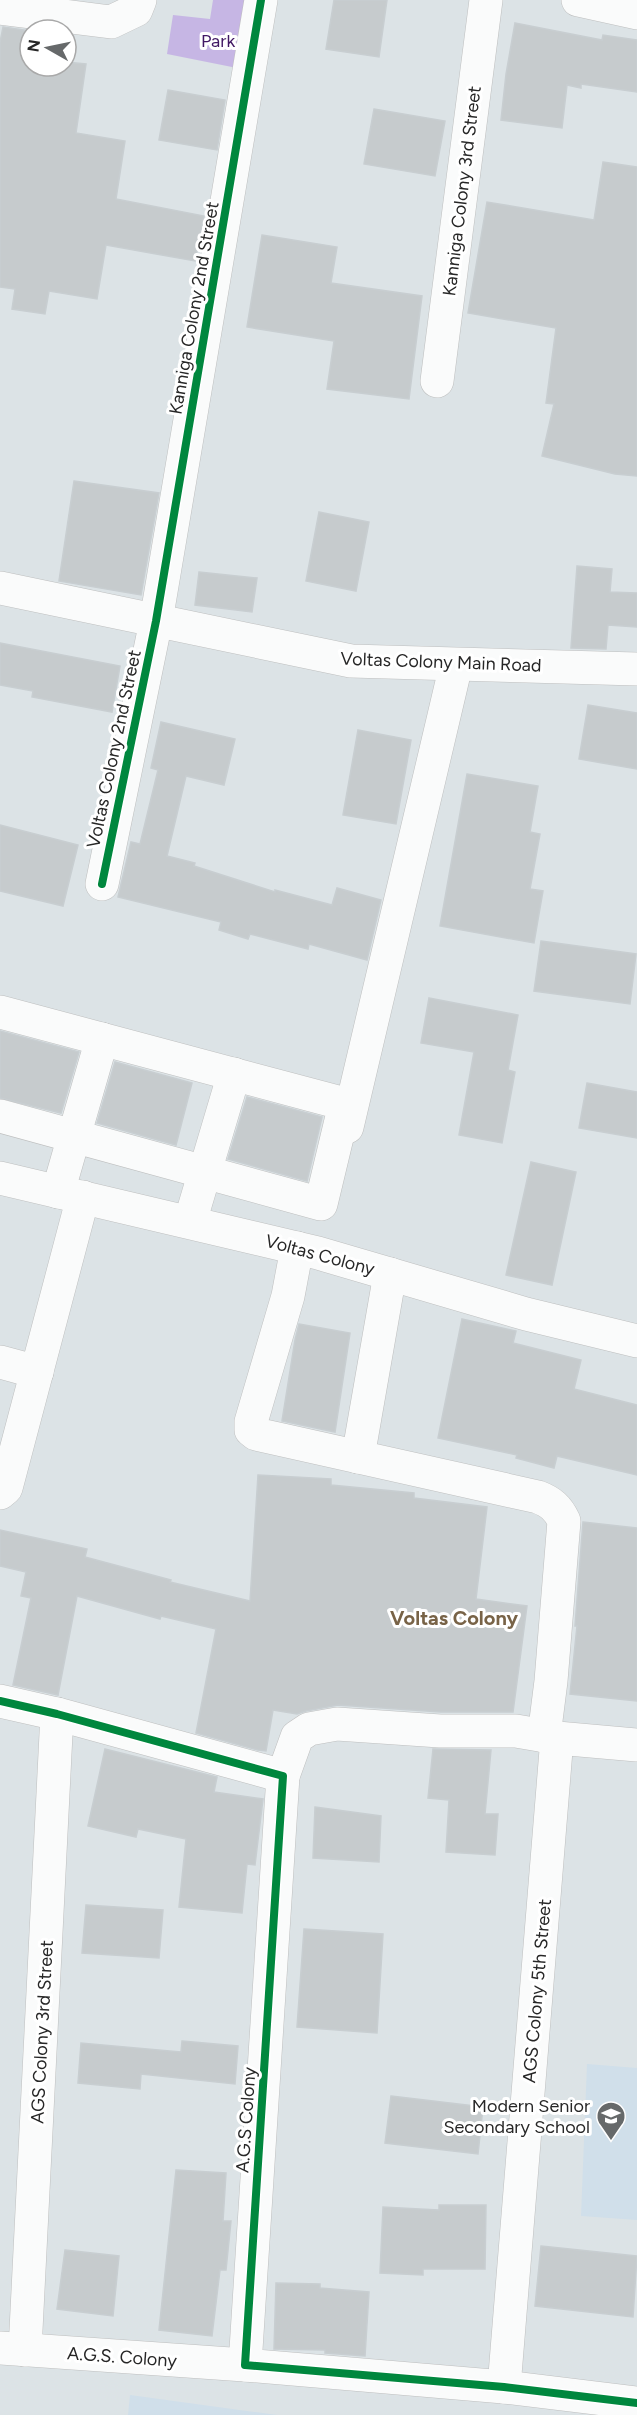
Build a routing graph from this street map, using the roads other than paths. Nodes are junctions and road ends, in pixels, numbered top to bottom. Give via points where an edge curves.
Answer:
1 (140, 0) edge
2 (261, 0) edge
3 (486, 0) edge
4 (578, 0) edge
5 (0, 8) edge
6 (637, 13) edge
7 (437, 381) dead end
8 (0, 588) edge
9 (156, 621) junction
10 (456, 665) junction
11 (637, 669) edge
12 (102, 884) dead end
13 (0, 1012) edge
14 (102, 1039) junction
15 (234, 1074) junction
16 (0, 1116) edge
17 (74, 1136) junction
18 (205, 1172) junction
19 (0, 1178) edge
20 (70, 1194) junction
21 (190, 1222) junction
22 (307, 1250) junction
23 (390, 1274) junction
24 (637, 1341) edge
25 (0, 1362) edge
26 (36, 1372) junction
27 (358, 1457) junction
28 (0, 1493) edge
29 (0, 1701) edge
30 (57, 1714) junction
31 (551, 1737) junction
32 (637, 1745) edge
33 (283, 1776) junction
34 (13, 2349) edge
35 (245, 2365) junction
36 (504, 2387) junction
37 (637, 2403) edge

1 - 5 street via 136,10 111,22
2 - 9 street, Kanniga Colony 2nd Street
3 - 7 street, Kanniga Colony 3rd Street
4 - 6 street
8 - 9 street, Voltas Colony Main Road
9 - 10 street, Voltas Colony Main Road via 351,661
9 - 12 street, Voltas Colony 2nd Street
10 - 11 street, Voltas Colony Main Road
10 - 22 street
13 - 14 street
14 - 15 street
14 - 17 street
15 - 18 street
15 - 18 street via 345,1104 321,1204
16 - 17 street
17 - 18 street
17 - 20 street
18 - 21 street
19 - 20 street, Voltas Colony
20 - 21 street, Voltas Colony
20 - 26 street
21 - 22 street, Voltas Colony
22 - 23 street, Voltas Colony
22 - 27 street, AGS Colony 5th Street via 288,1296 250,1422 251,1430
23 - 24 street, Voltas Colony via 526,1314
23 - 27 street
25 - 26 street
26 - 28 street via 6,1488
27 - 31 street, AGS Colony 5th Street via 538,1497 559,1511 564,1521 551,1681
29 - 30 street
30 - 33 street
30 - 34 street, AGS Colony 3rd Street
31 - 32 street, A.G.S Colony
31 - 33 street, A.G.S Colony via 516,1731 337,1724 309,1728 297,1737
31 - 36 street, AGS Colony 5th Street
33 - 35 street, A.G.S Colony
34 - 35 street, A.G.S. Colony
35 - 36 street
36 - 37 street

